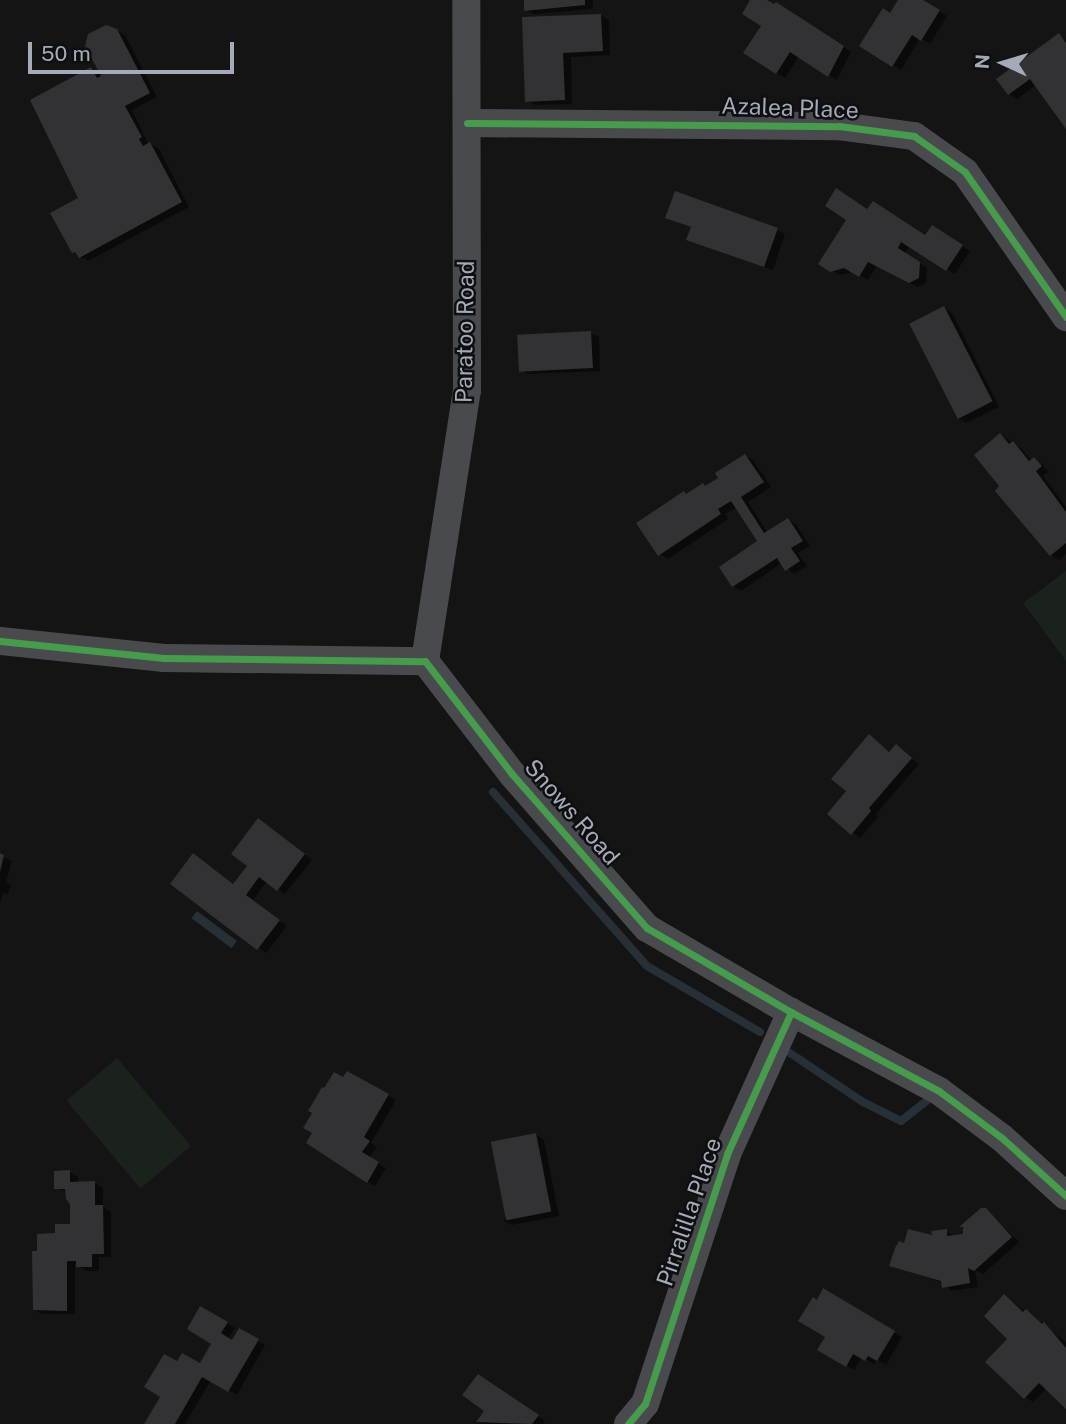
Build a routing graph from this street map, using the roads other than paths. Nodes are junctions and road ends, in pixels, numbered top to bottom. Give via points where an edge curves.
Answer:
1 (466, 0) edge
2 (467, 123) junction
3 (1066, 317) edge
4 (0, 642) edge
5 (425, 661) junction
6 (791, 1012) junction
7 (1066, 1196) edge
8 (628, 1424) edge

1 - 2 street, Paratoo Road
2 - 3 street, Azalea Place via 839,126 914,136 965,172
2 - 5 street, Paratoo Road via 467,391
4 - 5 street via 163,658
5 - 6 street, Snows Road via 512,774 647,928
6 - 7 street, Snows Road via 939,1091 1002,1138
6 - 8 street, Pirralilla Place via 727,1154 645,1404

